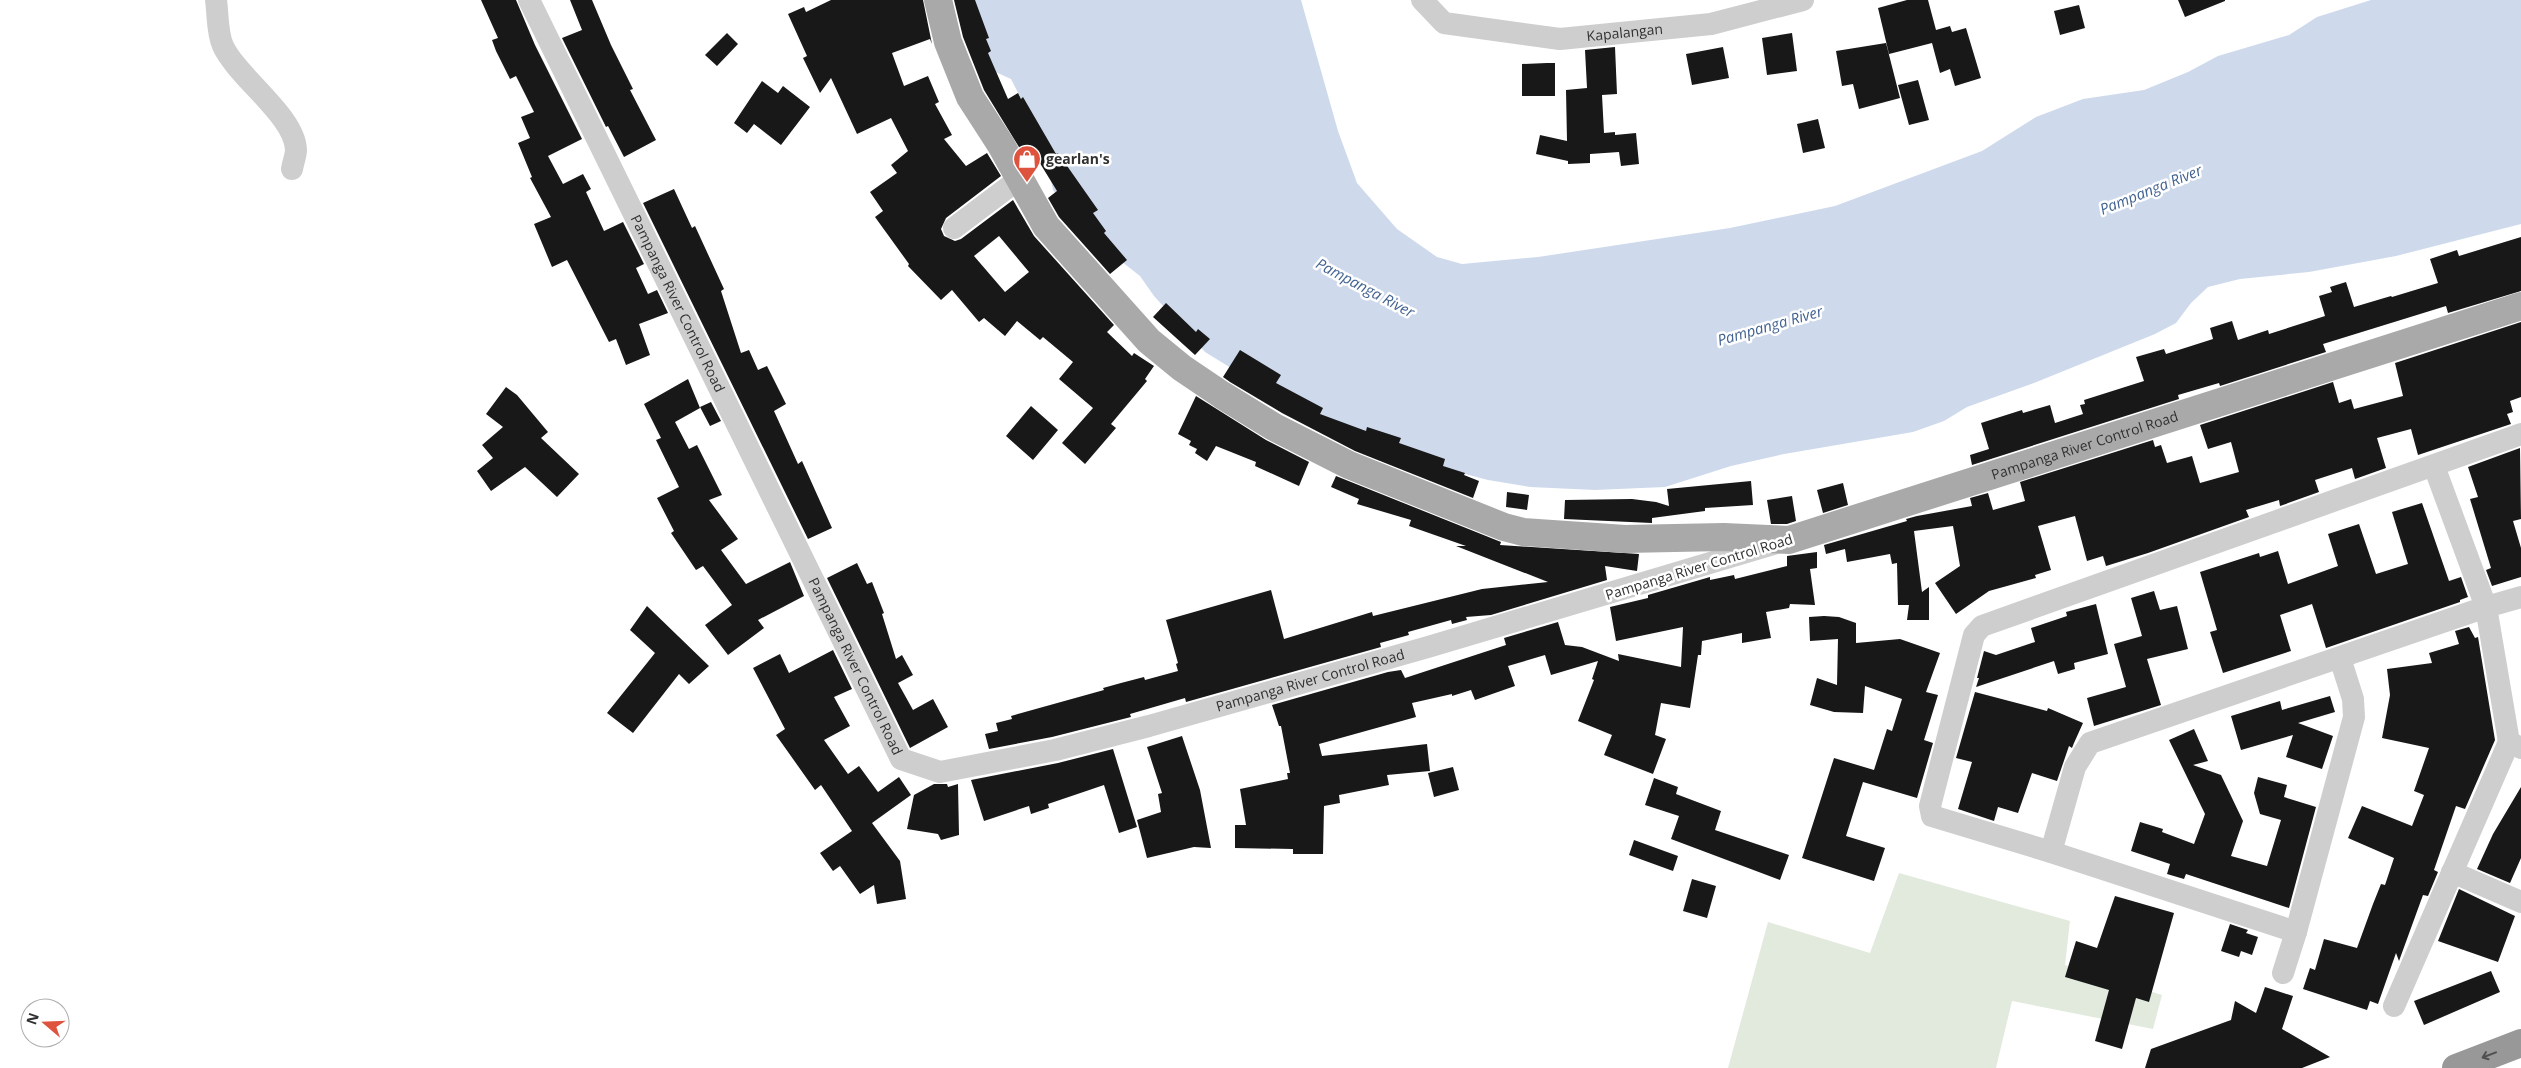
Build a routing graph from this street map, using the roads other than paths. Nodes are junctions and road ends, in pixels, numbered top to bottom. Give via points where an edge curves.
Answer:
1 (216, 0) edge
2 (529, 0) edge
3 (938, 0) edge
4 (1422, 0) edge
5 (1803, 0) edge
6 (292, 169) dead end
7 (1019, 179) junction
8 (954, 228) dead end
9 (2521, 306) edge
10 (2521, 434) edge
11 (2434, 466) junction
12 (1789, 540) junction
13 (2521, 597) edge
14 (2486, 606) junction
15 (2340, 658) junction
16 (2515, 745) edge
17 (2051, 852) junction
18 (2452, 872) junction
19 (2521, 902) edge
20 (2296, 932) junction
21 (2282, 973) dead end
22 (2394, 1006) dead end
23 (2521, 1043) edge
24 (2456, 1068) edge

1 - 6 street via 222,44 232,62 280,115 292,134 296,150
2 - 12 street, Pampanga River Control Road via 901,758 940,772 1055,750 1428,647
3 - 7 main road via 948,42 970,97
4 - 5 street, Kapalangan via 1444,23 1560,39 1711,24
7 - 8 street
7 - 12 main road via 1046,226 1149,341 1182,368 1267,422 1349,465 1495,524 1524,532 1625,539 1724,537
9 - 12 main road, Pampanga River Control Road
10 - 11 street
11 - 14 street
11 - 17 street via 1982,626 1974,635 1930,813 1935,818
13 - 14 street
14 - 15 street
14 - 16 street
15 - 17 street via 2090,743 2075,767
15 - 20 street via 2353,699 2354,717
16 - 18 street
17 - 20 street
18 - 19 street
18 - 22 street
20 - 21 street
23 -> 24 highway

